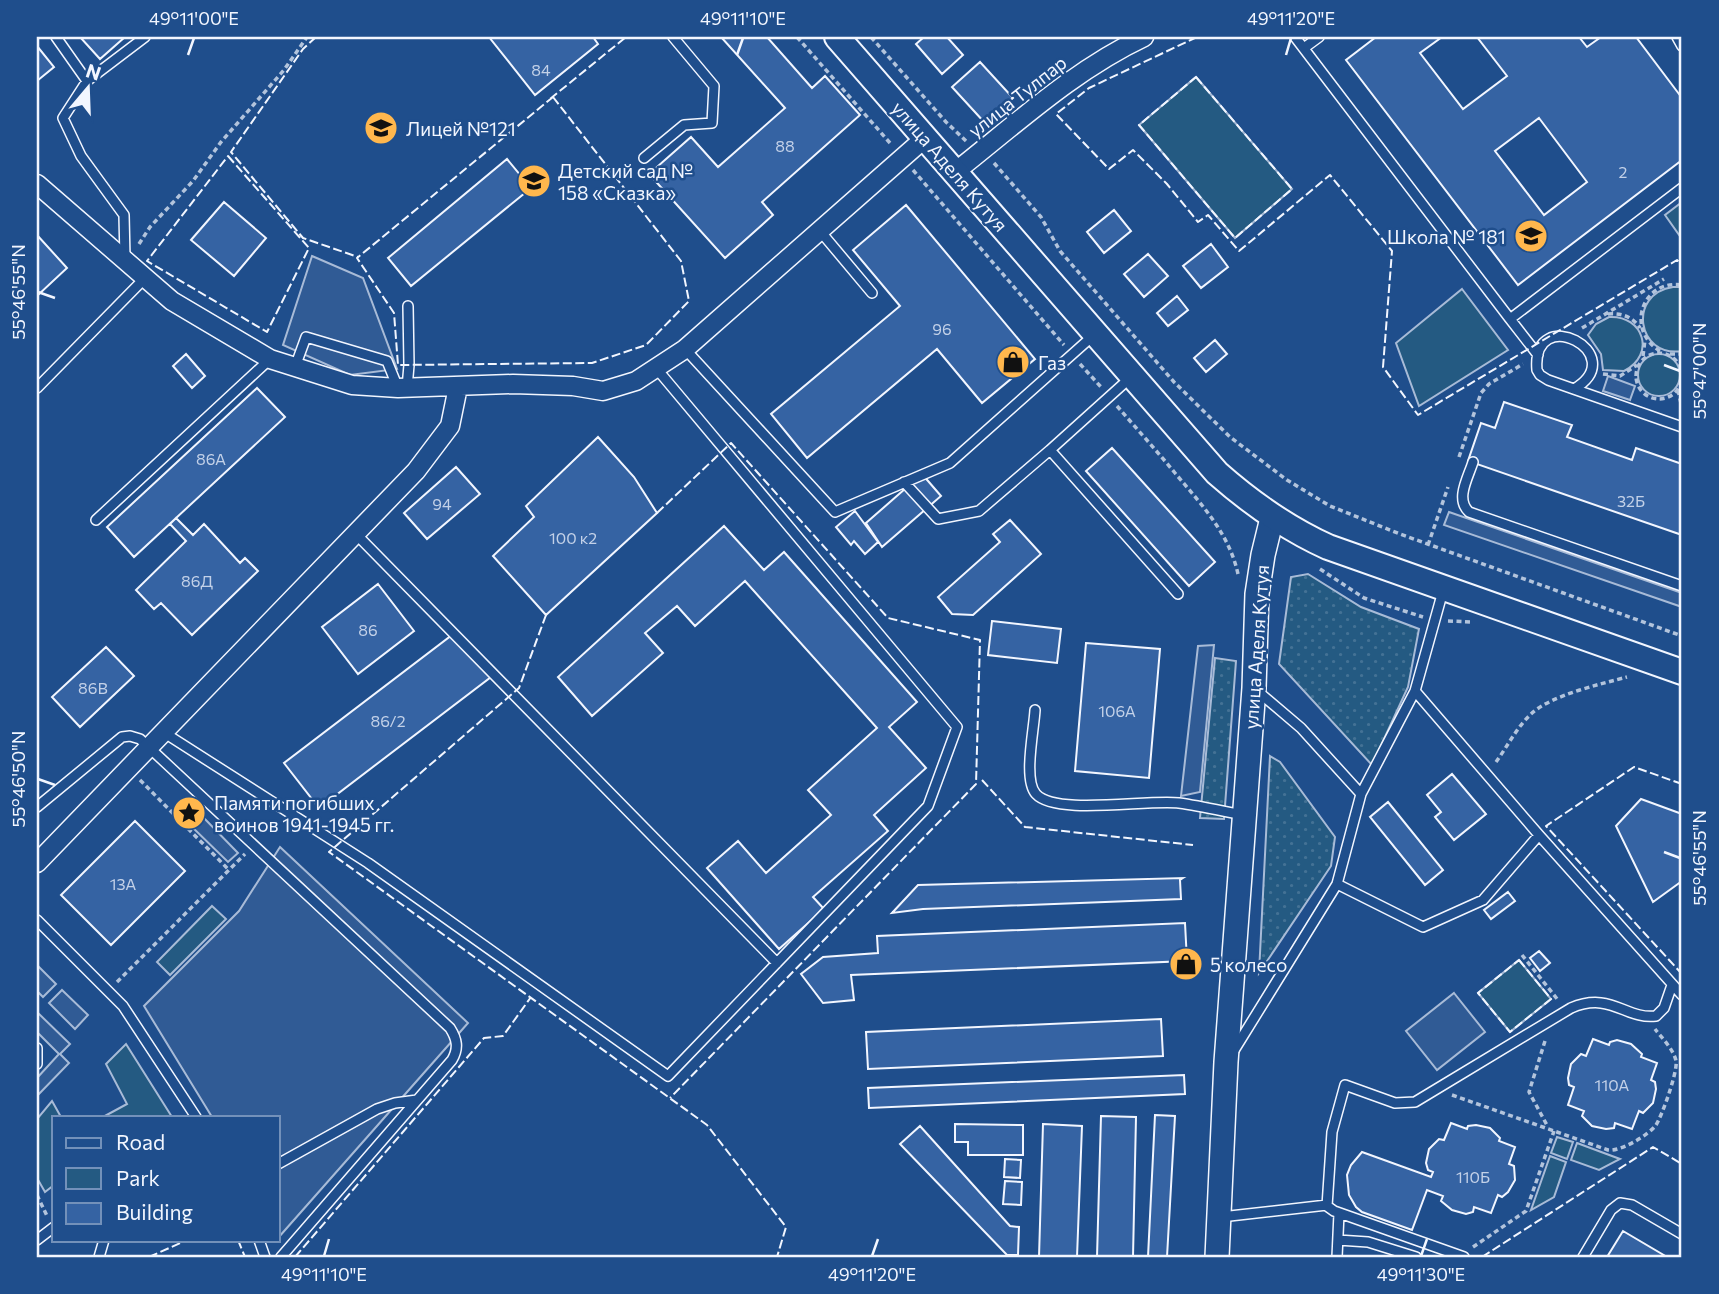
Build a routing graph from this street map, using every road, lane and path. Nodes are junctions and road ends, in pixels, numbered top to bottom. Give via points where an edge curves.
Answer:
1 (56, 37) edge
2 (145, 37) edge
3 (307, 37) edge
4 (673, 37) edge
5 (797, 37) edge
6 (837, 37) edge
7 (871, 37) edge
8 (1144, 37) edge
9 (1295, 37) edge
10 (1319, 37) edge
11 (1677, 37) edge
12 (1682, 46) edge
13 (1304, 48) junction
14 (87, 81) junction
15 (925, 138) junction
16 (981, 151) junction
17 (644, 158) dead end
18 (902, 158) junction
19 (955, 172) junction
20 (37, 184) edge
21 (1682, 188) edge
22 (820, 231) junction
23 (125, 263) junction
24 (145, 278) junction
25 (1664, 279) dead end
26 (1658, 285) junction
27 (1682, 285) edge
28 (872, 293) dead end
29 (408, 306) dead end
30 (1605, 314) junction
31 (1510, 319) junction
32 (1642, 330) junction
33 (1096, 333) junction
34 (1568, 336) junction
35 (1645, 337) junction
36 (685, 349) junction
37 (1664, 353) junction
38 (1072, 354) junction
39 (1682, 354) edge
40 (1538, 355) junction
41 (270, 359) junction
42 (1640, 362) junction
43 (1591, 365) junction
44 (295, 367) junction
45 (656, 368) junction
46 (1134, 374) junction
47 (1682, 379) edge
48 (458, 387) junction
49 (37, 388) edge
50 (403, 388) junction
51 (1678, 388) junction
52 (1574, 389) junction
53 (1110, 397) junction
54 (1682, 408) edge
55 (1682, 427) edge
56 (1050, 450) junction
57 (1473, 462) dead end
58 (1456, 464) dead end
59 (1451, 477) dead end
60 (904, 482) junction
61 (1272, 518) junction
62 (96, 520) dead end
63 (355, 533) junction
64 (1428, 545) junction
65 (1318, 568) dead end
66 (1241, 586) dead end
67 (1682, 586) edge
68 (1444, 589) junction
69 (1178, 594) dead end
70 (1434, 621) junction
71 (1481, 623) dead end
72 (1682, 636) edge
73 (1620, 671) dead end
74 (1682, 673) edge
75 (1254, 688) junction
76 (1415, 691) junction
77 (1035, 710) dead end
78 (163, 732) junction
79 (150, 746) junction
80 (128, 768) junction
81 (1488, 775) junction
82 (1361, 794) junction
83 (37, 807) edge
84 (1244, 815) junction
85 (1539, 835) junction
86 (254, 845) junction
87 (37, 863) edge
88 (229, 870) junction
89 (1337, 884) junction
90 (37, 920) edge
91 (1522, 955) dead end
92 (777, 962) junction
93 (1672, 985) junction
94 (108, 990) junction
95 (1682, 995) edge
96 (1567, 1011) junction
97 (1645, 1016) junction
98 (1553, 1019) junction
99 (37, 1048) edge
100 (1226, 1062) junction
101 (37, 1064) edge
102 (1437, 1089) junction
103 (417, 1100) junction
104 (195, 1116) edge
105 (1552, 1130) junction
106 (280, 1163) edge
107 (37, 1195) edge
108 (1326, 1205) junction
109 (1339, 1213) junction
110 (1220, 1217) junction
111 (52, 1224) edge
112 (52, 1229) edge
113 (1682, 1234) edge
114 (37, 1240) edge
115 (1338, 1240) junction
116 (1462, 1256) edge
117 (281, 1257) edge
118 (1217, 1257) edge
119 (1338, 1257) edge
120 (1416, 1257) edge
121 (1583, 1257) edge

1 - 14 lane
2 - 14 lane
3 - 23 path
4 - 17 lane via 714,86 712,123 684,125
5 - 18 path
6 - 15 main road, улица Аделя Кутуя
7 - 16 path via 946,122
8 - 16 street, улица Тулпар via 1089,67
9 - 13 lane
10 - 13 lane
11 - 12 lane
13 - 31 lane
14 - 23 lane via 63,118 81,156 124,215
15 - 18 street
15 - 19 main road, улица Аделя Кутуя
16 - 19 street, улица Тулпар
16 - 64 path via 1041,217 1060,251 1174,382 1230,437 1330,506
18 - 22 street
18 - 38 path
19 - 33 main road, улица Аделя Кутуя
20 - 23 street
21 - 31 lane
22 - 28 lane
22 - 36 street
23 - 24 street
24 - 41 street via 172,301
24 - 49 lane
25 - 26 path
26 - 27 path
26 - 30 path
26 - 32 path via 1641,310
29 - 50 lane via 410,365
30 - 32 path via 1622,314
30 - 34 path
31 - 40 lane
32 - 35 path
33 - 38 lane
33 - 46 main road, улица Аделя Кутуя
34 - 40 lane via 1553,338
34 - 43 lane via 1583,344
35 - 37 path
35 - 42 path
36 - 45 street
36 - 60 lane via 835,512
37 - 39 path
37 - 42 path via 1651,354
37 - 47 path via 1680,365
38 - 53 path
38 - 60 lane via 950,463
40 - 52 lane via 1540,375
40 - 58 path via 1485,388
41 - 44 street
41 - 62 lane
42 - 43 path via 1620,376 1603,374
42 - 51 path via 1636,379 1645,394 1663,398
43 - 52 lane via 1586,380
44 - 50 street via 352,385
44 - 50 lane via 306,337 387,361
45 - 48 street via 636,381 603,391 513,384
45 - 92 lane via 957,727 928,806
46 - 53 lane
46 - 61 main road, улица Аделя Кутуя via 1217,473
47 - 51 path
48 - 50 street
48 - 63 street via 450,426 416,471
51 - 54 path
52 - 55 lane
53 - 56 lane
53 - 66 path via 1224,534
56 - 60 lane via 979,511 938,519
56 - 69 lane
57 - 67 lane via 1462,499 1469,512
59 - 64 path
61 - 68 main road via 1328,547
61 - 75 street, улица Аделя Кутуя via 1257,594
63 - 78 street
63 - 92 lane
64 - 72 path
65 - 70 path via 1364,598
68 - 70 lane
68 - 74 main road
70 - 71 path
70 - 76 lane
73 - 81 path via 1632,675 1542,705 1529,715
75 - 82 lane via 1301,728
75 - 84 street, улица Аделя Кутуя
76 - 81 lane
76 - 82 lane
77 - 84 lane via 1029,780 1046,801 1066,805 1177,803
78 - 79 street
78 - 92 lane via 368,863 668,1076
79 - 80 street
79 - 83 lane via 135,736 122,737
79 - 86 lane
80 - 87 street
80 - 88 path
81 - 85 lane
82 - 89 lane
84 - 100 street, улица Аделя Кутуя
85 - 89 lane via 1483,900 1423,927
85 - 93 lane
86 - 88 path
86 - 103 lane via 450,1028 457,1045 452,1059
88 - 94 path
89 - 100 lane
90 - 94 lane
91 - 96 path
93 - 95 lane
93 - 97 lane via 1660,1013
94 - 104 lane via 128,1012
96 - 97 lane via 1601,1002
96 - 98 lane
97 - 105 path via 1677,1064 1654,1127 1617,1151
98 - 102 lane
98 - 105 path via 1530,1087
99 - 101 lane
100 - 110 street, улица Аделя Кутуя
102 - 105 path
102 - 108 lane via 1403,1104 1345,1085 1332,1132
103 - 106 lane via 377,1109
103 - 117 lane
105 - 116 path via 1525,1212
107 - 111 path
108 - 109 lane
108 - 110 lane
109 - 115 lane
109 - 116 lane
110 - 118 street, улица Аделя Кутуя
112 - 114 lane
113 - 121 lane via 1632,1205 1620,1203
115 - 119 lane
115 - 120 lane via 1368,1242

